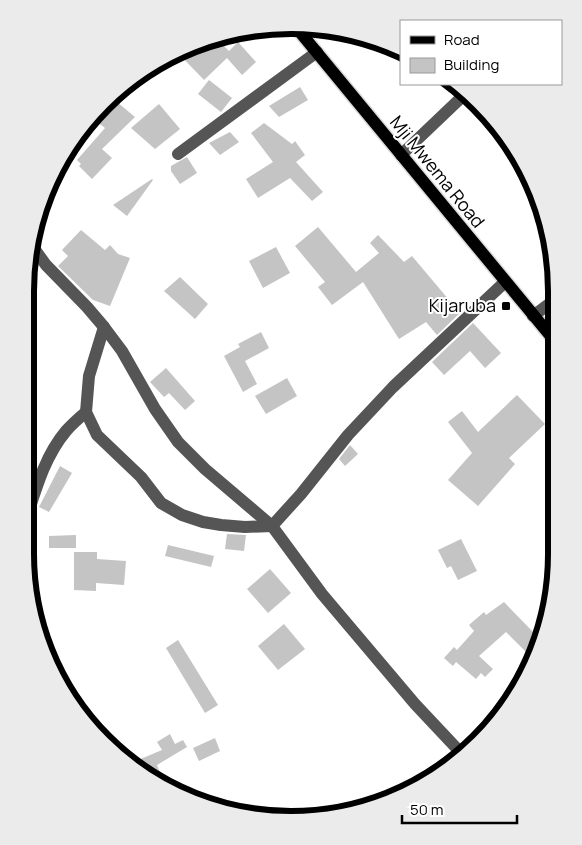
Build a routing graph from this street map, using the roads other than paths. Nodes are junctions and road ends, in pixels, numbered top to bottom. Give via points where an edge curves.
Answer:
1 (304, 34) edge
2 (317, 52) junction
3 (461, 98) edge
4 (178, 154) dead end
5 (401, 155) junction
6 (37, 252) edge
7 (505, 282) junction
8 (548, 305) edge
9 (532, 316) junction
10 (104, 327) junction
11 (548, 333) edge
12 (86, 412) junction
13 (34, 494) edge
14 (272, 526) junction
15 (458, 750) edge

1 - 2 main road, Mji Mwema Road
2 - 4 street
2 - 5 main road, Mji Mwema Road
3 - 5 street
5 - 7 main road, Mji Mwema Road
6 - 10 street
7 - 9 main road, Mji Mwema Road
7 - 14 street via 393,387
8 - 9 street
9 - 11 main road, Mji Mwema Road
10 - 12 street via 89,376
10 - 14 street via 178,442
12 - 13 street via 66,431 53,450
12 - 14 street via 97,435 141,477 161,502 182,515 221,525
14 - 15 street via 322,594

